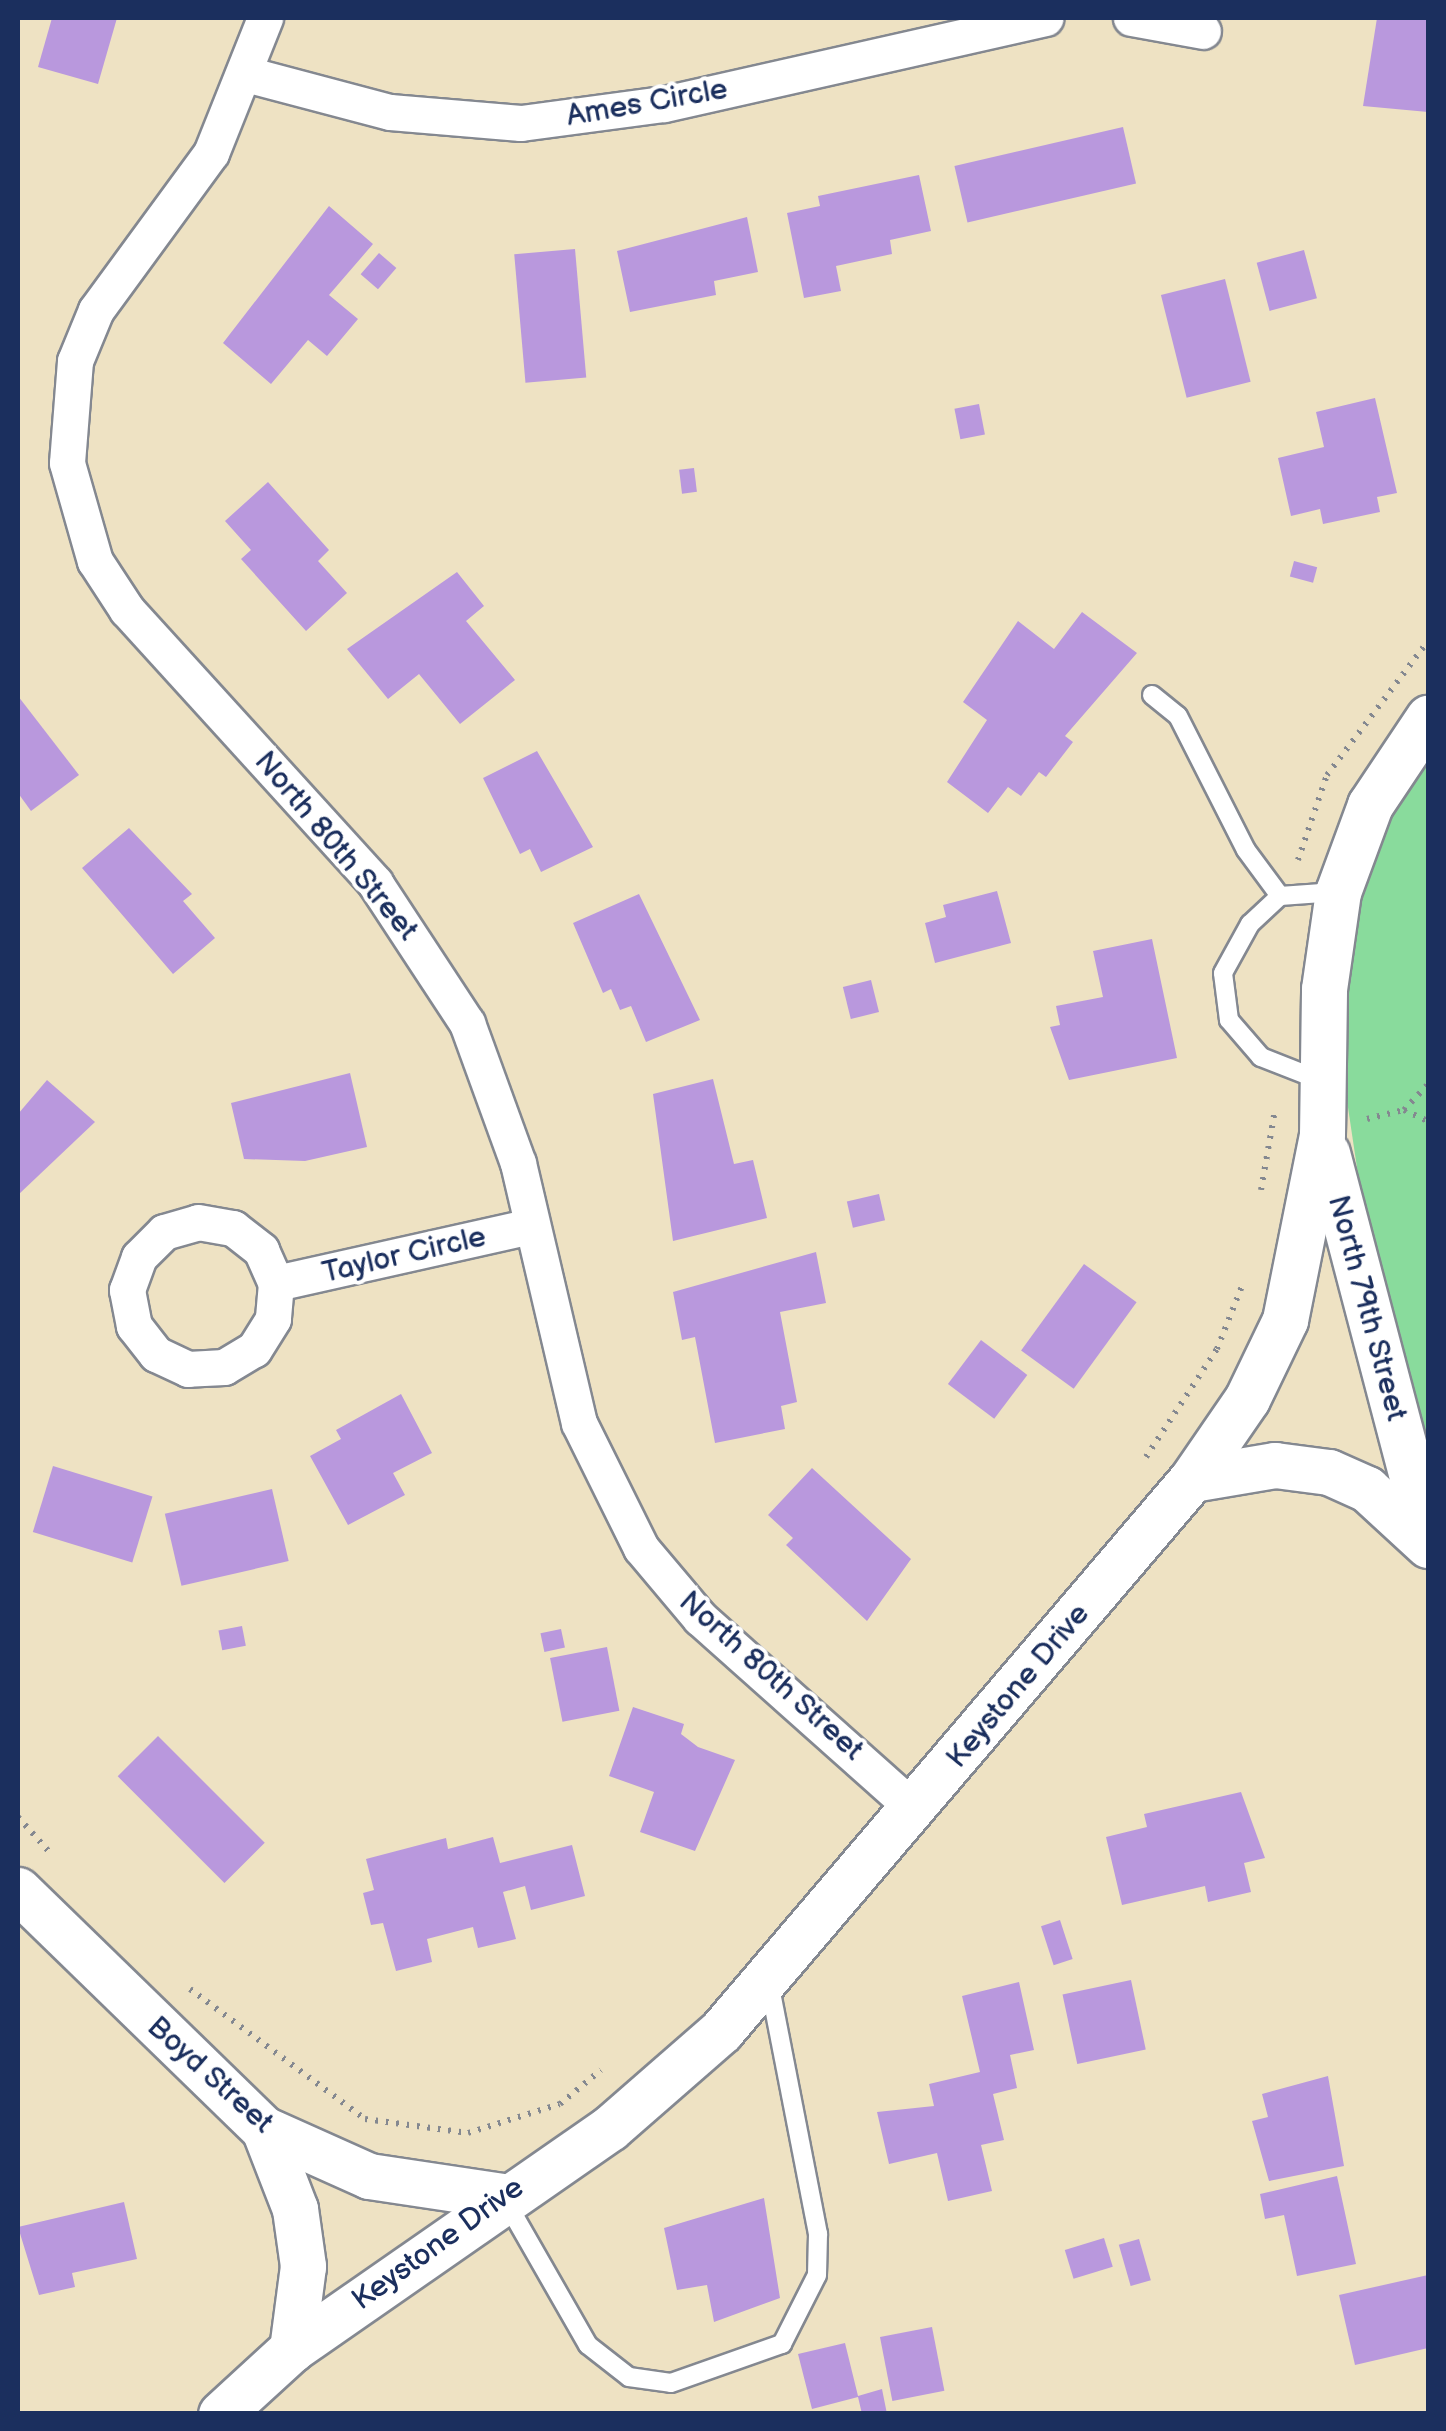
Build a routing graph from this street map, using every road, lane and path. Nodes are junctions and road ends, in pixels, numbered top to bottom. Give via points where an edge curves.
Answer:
1 (266, 18) edge
2 (1045, 18) edge
3 (1130, 18) edge
4 (1203, 30) dead end
5 (246, 74) junction
6 (1428, 640) edge
7 (1152, 695) dead end
8 (1428, 718) edge
9 (1338, 892) junction
10 (1286, 896) junction
11 (1304, 1074) junction
12 (1428, 1084) edge
13 (1404, 1110) junction
14 (1428, 1122) edge
15 (1322, 1132) junction
16 (1260, 1197) dead end
17 (532, 1226) junction
18 (1244, 1280) dead end
19 (276, 1283) junction
20 (1142, 1464) dead end
21 (1192, 1478) junction
22 (1428, 1542) edge
23 (914, 1810) junction
24 (18, 1817) edge
25 (60, 1867) dead end
26 (18, 1890) edge
27 (176, 1977) dead end
28 (768, 1981) junction
29 (614, 2060) dead end
30 (264, 2129) junction
31 (503, 2196) junction
32 (292, 2349) junction
33 (221, 2414) edge

1 - 5 street, North 80th Street
2 - 5 street, Ames Circle via 664,104 521,123 390,112
3 - 4 street
5 - 17 street, North 80th Street via 211,153 96,310 75,361 66,404 74,502 127,610 375,884 432,961 494,1087
6 - 10 path via 1327,776
7 - 10 lane via 1178,716 1246,850
8 - 9 street, Keystone Drive via 1370,805
9 - 10 lane
9 - 11 street, Keystone Drive
10 - 11 lane via 1250,924 1224,974 1229,1020 1261,1056
11 - 15 street, Keystone Drive
11 - 16 path
12 - 13 path
13 - 14 path
13 - 15 path
15 - 21 street, Keystone Drive via 1286,1320 1248,1400
15 - 22 street, North 79th Street
17 - 19 street, Taylor Circle
17 - 23 street, North 80th Street via 580,1424 641,1548 700,1618
18 - 20 path via 1217,1349
19 - 19 street via 261,1250 234,1228 198,1222 164,1232 139,1257 128,1290 134,1326 156,1354 188,1369 224,1367 254,1349 273,1318
21 - 22 street, North 79th Street via 1275,1465 1329,1472 1367,1489
21 - 23 street, Keystone Drive
23 - 28 street, Keystone Drive
24 - 25 path
26 - 30 street, Boyd Street
27 - 29 path via 332,2101 416,2128 468,2132 515,2123 560,2104
28 - 31 street, Keystone Drive via 610,2128
28 - 31 lane via 818,2234 818,2276 782,2344 671,2383 629,2377 588,2345
30 - 31 street, Boyd Street via 368,2176
30 - 32 street via 295,2209 303,2266
31 - 32 street, Keystone Drive
32 - 33 street, Keystone Drive

